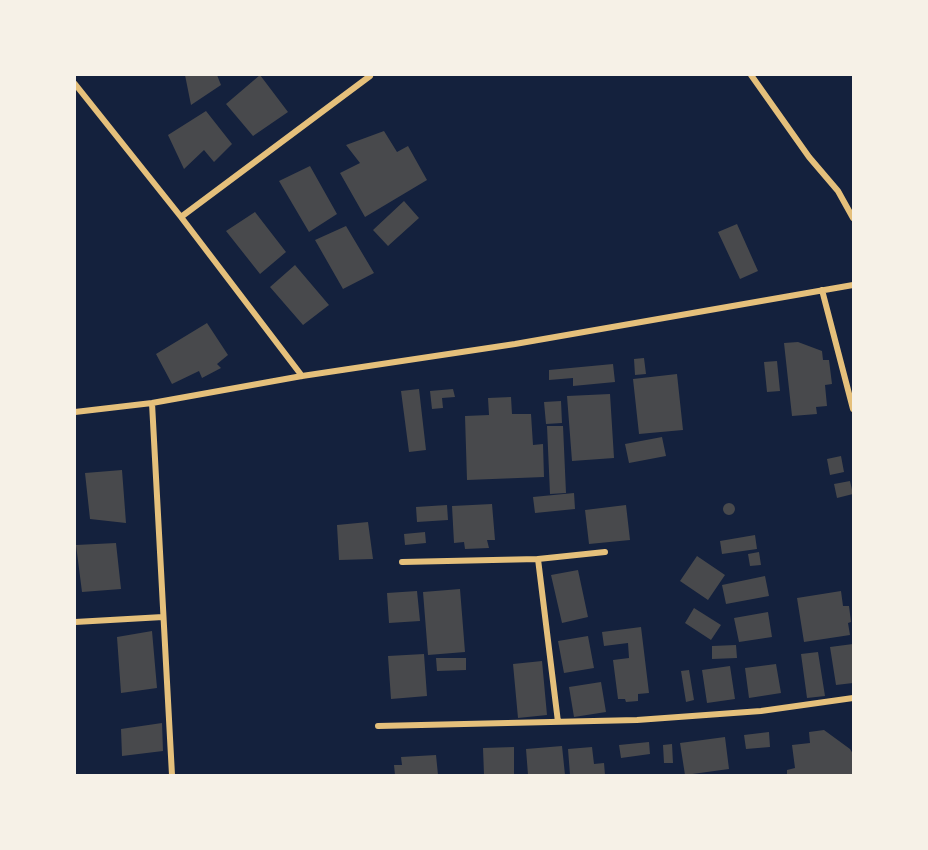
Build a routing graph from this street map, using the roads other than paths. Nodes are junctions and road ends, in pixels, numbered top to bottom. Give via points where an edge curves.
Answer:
1 (751, 75) edge
2 (370, 76) edge
3 (75, 84) edge
4 (181, 217) junction
5 (853, 218) edge
6 (853, 285) edge
7 (822, 290) junction
8 (302, 376) junction
9 (152, 403) junction
10 (853, 409) edge
11 (75, 412) edge
12 (604, 552) dead end
13 (537, 560) junction
14 (402, 562) dead end
15 (164, 616) junction
16 (75, 622) edge
17 (853, 698) edge
18 (558, 722) junction
19 (378, 726) dead end
20 (172, 775) edge

1 - 5 street via 808,157 838,191
2 - 4 street
3 - 4 street
4 - 8 street
6 - 7 street
7 - 8 street via 515,344
7 - 10 street
8 - 9 street
9 - 11 street
9 - 15 street
12 - 13 street
13 - 14 street
13 - 18 street
15 - 16 street
15 - 20 street
17 - 18 street via 761,711
18 - 19 street

